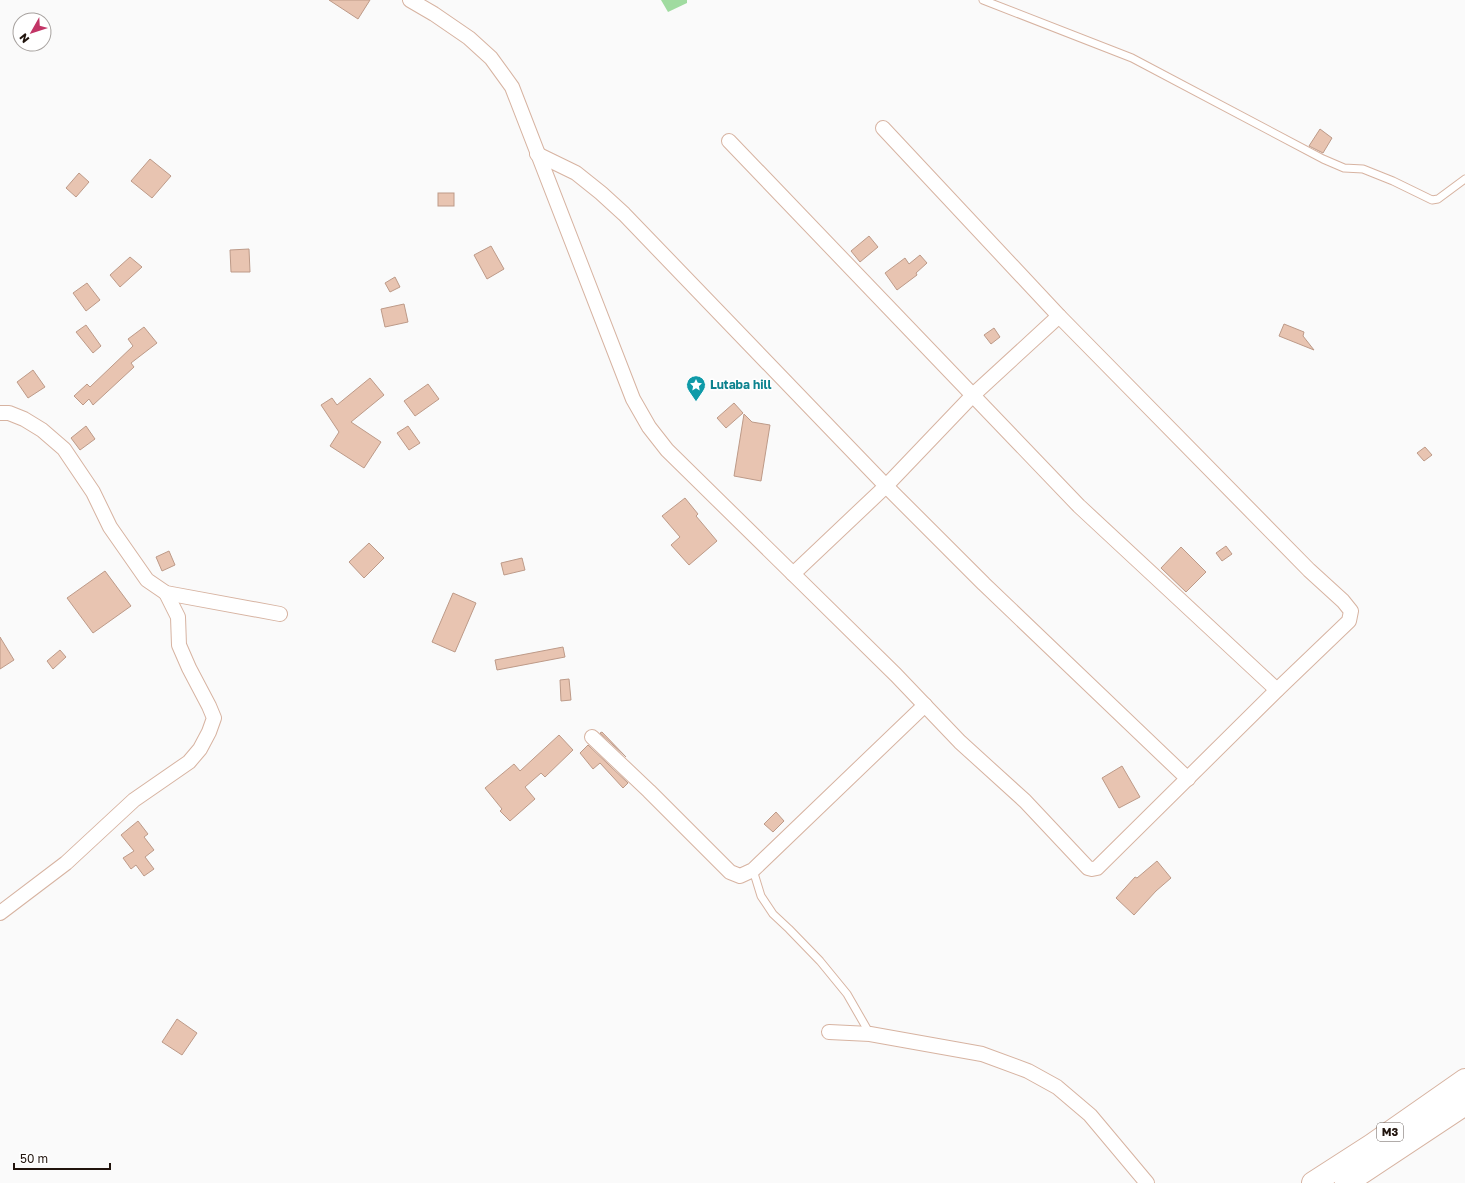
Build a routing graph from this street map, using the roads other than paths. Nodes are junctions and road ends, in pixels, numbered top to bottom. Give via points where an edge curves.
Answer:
1 (410, 0) edge
2 (983, 0) edge
3 (883, 128) dead end
4 (728, 140) dead end
5 (537, 154) junction
6 (1465, 179) edge
7 (1059, 316) junction
8 (973, 395) junction
9 (0, 413) edge
10 (886, 486) junction
11 (793, 574) junction
12 (166, 593) junction
13 (280, 614) dead end
14 (1277, 690) junction
15 (925, 704) junction
16 (592, 738) dead end
17 (1188, 779) junction
18 (753, 870) junction
19 (0, 913) edge
20 (829, 1032) dead end
21 (870, 1034) junction
22 (1465, 1080) edge
23 (1465, 1104) edge
24 (1147, 1183) edge
25 (1313, 1183) edge
26 (1346, 1183) edge

1 - 5 street via 469,38 491,58 512,87
2 - 6 lane via 1132,58 1344,168 1363,169 1393,180 1432,200 1438,199
3 - 7 street
4 - 8 street
5 - 10 street via 576,173 624,214
5 - 11 street via 633,399 649,427 667,450
7 - 8 street
7 - 14 street via 1309,570 1343,601 1350,611 1349,621
8 - 10 street
8 - 14 street via 1079,506
9 - 12 street via 9,413 24,419 64,449 93,492 110,527 134,562 147,580
10 - 11 street
10 - 17 street via 984,584
11 - 15 street
12 - 13 street
12 - 19 street via 178,617 179,645 214,718 206,738 189,762 134,800 66,863
14 - 17 street
15 - 17 street via 960,742 1026,801 1088,868 1097,868
15 - 18 street
16 - 18 street via 730,872 740,876
18 - 21 lane via 761,896 773,914 820,960 847,994
20 - 21 street
21 - 24 street via 982,1054 1028,1071 1057,1087 1090,1115
22 - 25 highway, M3
23 - 26 highway, M3

